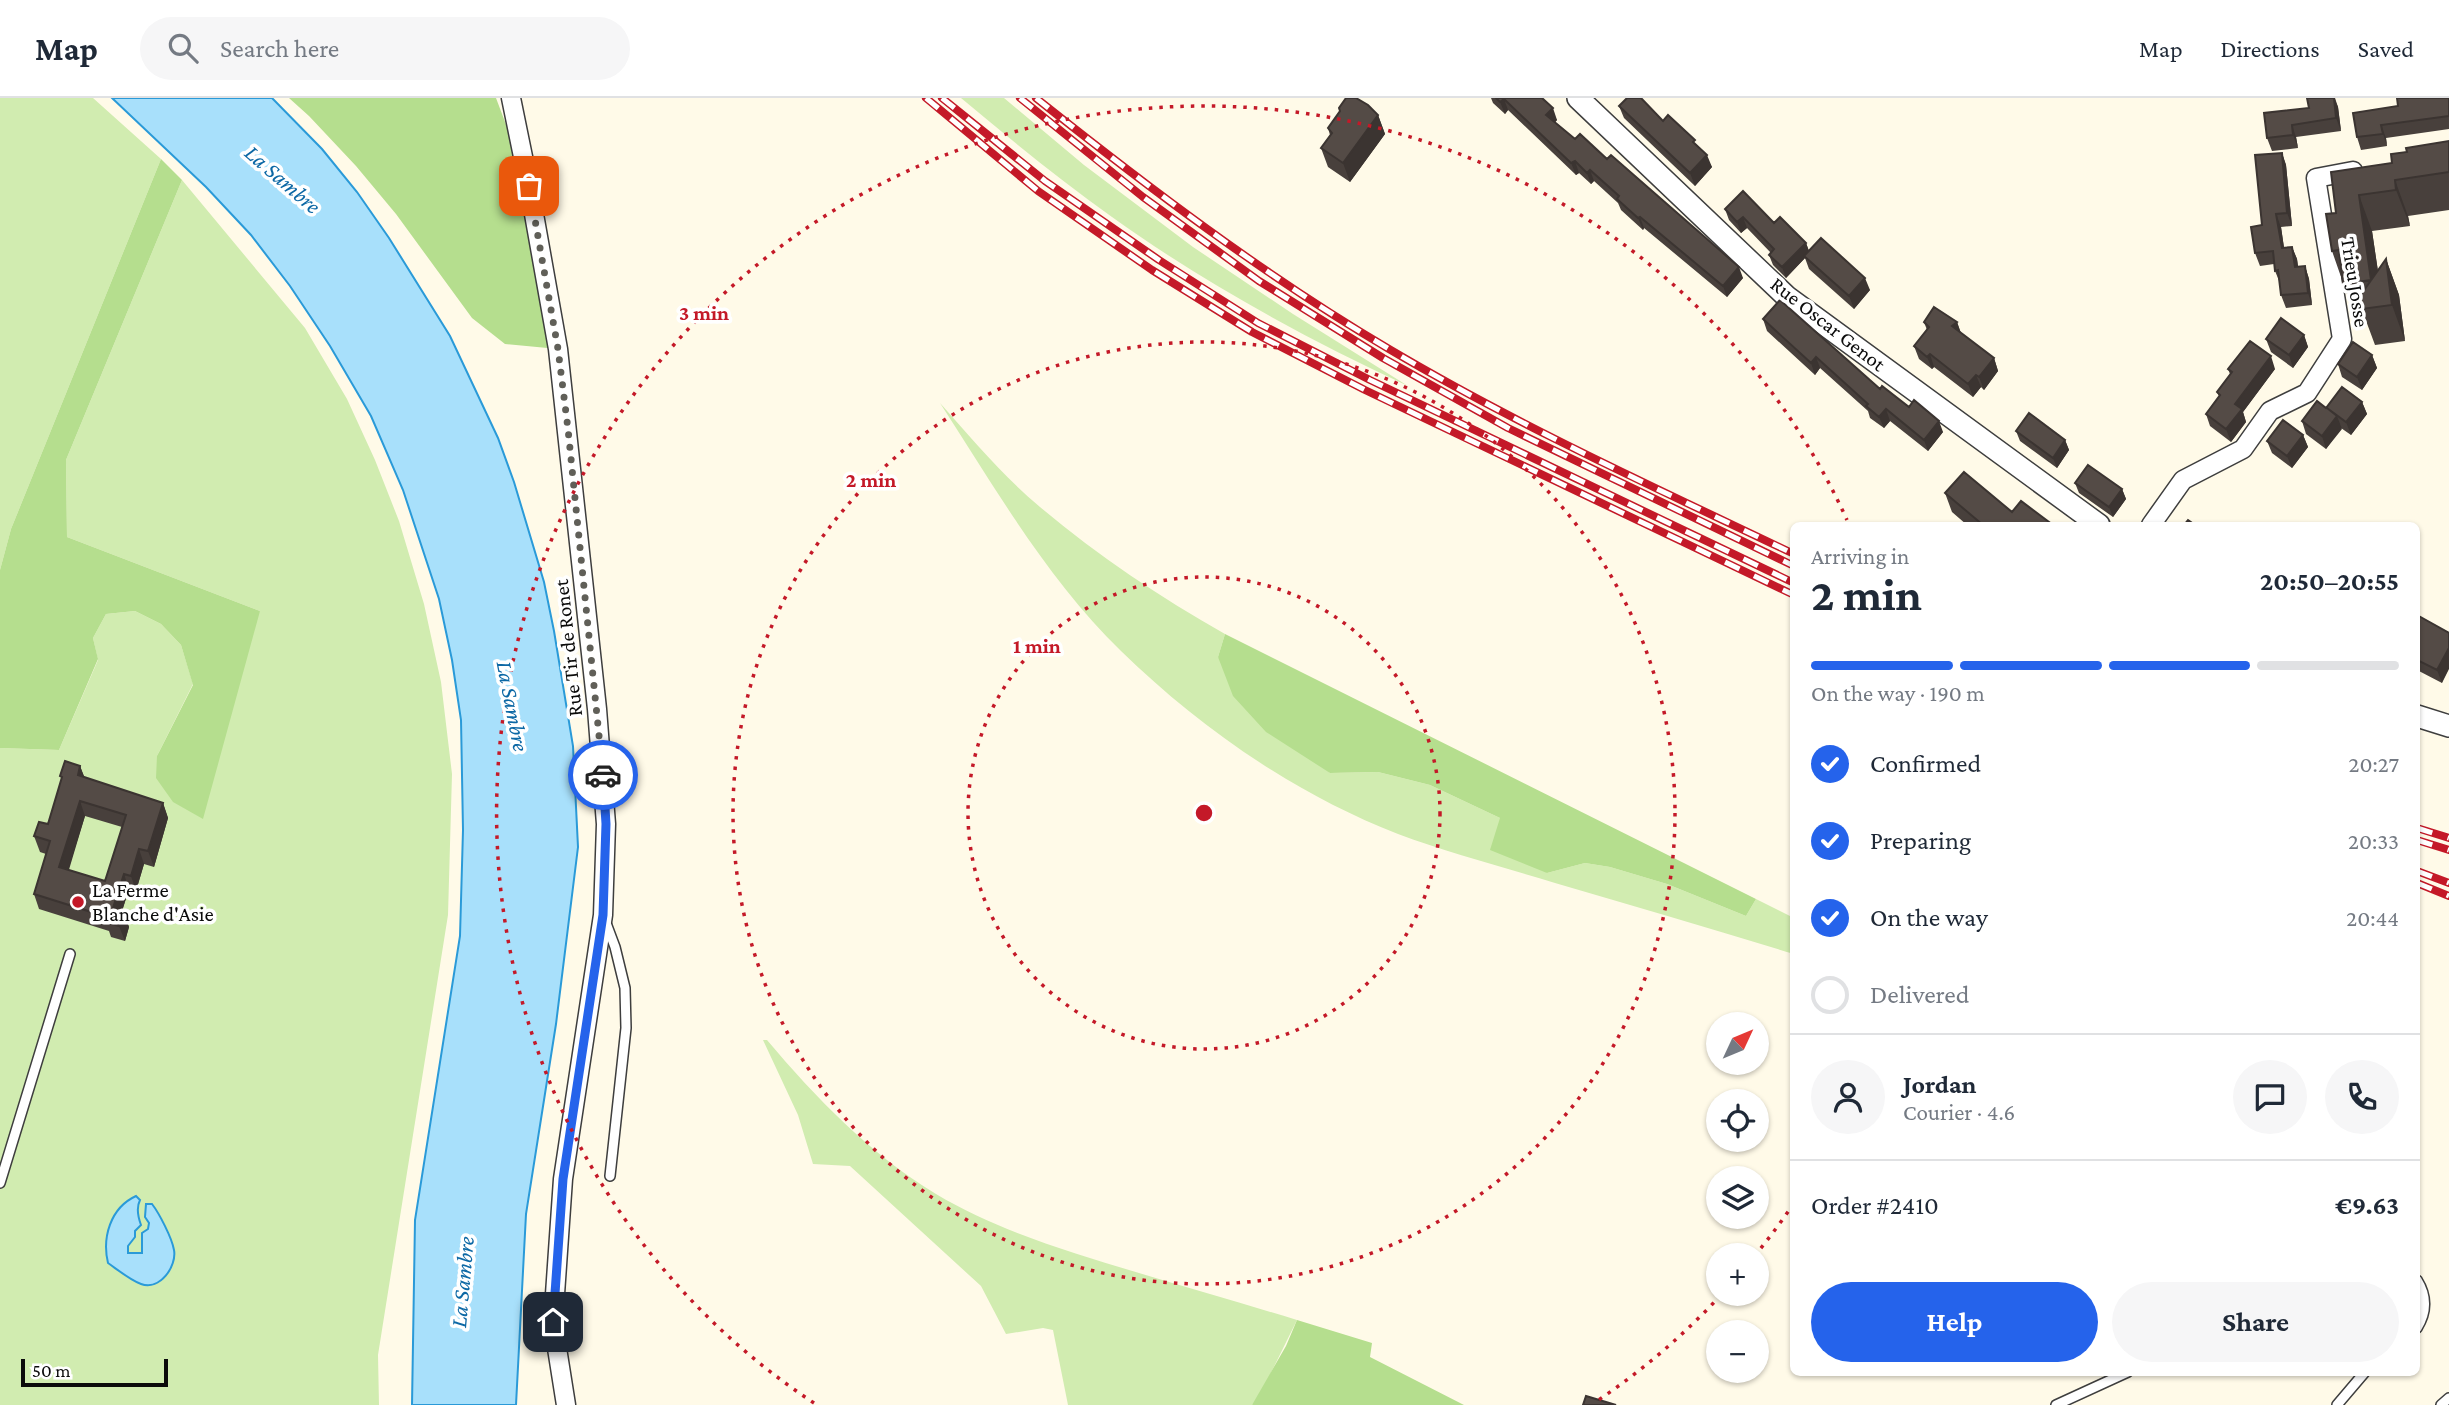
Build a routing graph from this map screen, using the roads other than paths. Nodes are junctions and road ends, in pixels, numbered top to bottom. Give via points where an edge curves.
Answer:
1 (511, 98) edge
2 (1578, 98) edge
3 (2369, 168) edge
4 (2095, 522) edge
5 (2153, 522) edge
6 (2420, 717) edge
7 (2449, 726) edge
8 (603, 915) junction
9 (70, 954) dead end
10 (610, 1176) dead end
11 (0, 1184) edge
12 (2420, 1285) edge
13 (2420, 1321) edge
14 (2120, 1376) edge
15 (2362, 1376) edge
16 (2449, 1398) edge
17 (566, 1405) edge
18 (2056, 1405) edge
19 (2337, 1405) edge
20 (2441, 1405) edge

1 - 8 street, Rue Tir de Ronet via 568,429 606,824
2 - 4 street, Rue Oscar Genot via 1787,297
3 - 5 street, Trieu Josse via 2316,177 2342,339 2307,393 2270,411 2243,449 2183,480
6 - 7 street
8 - 10 lane via 625,988 626,1028
8 - 17 street, Rue Tir de Ronet via 563,1179 553,1322
9 - 11 lane
12 - 13 lane via 2425,1309
14 - 18 lane
15 - 19 lane
16 - 20 lane

